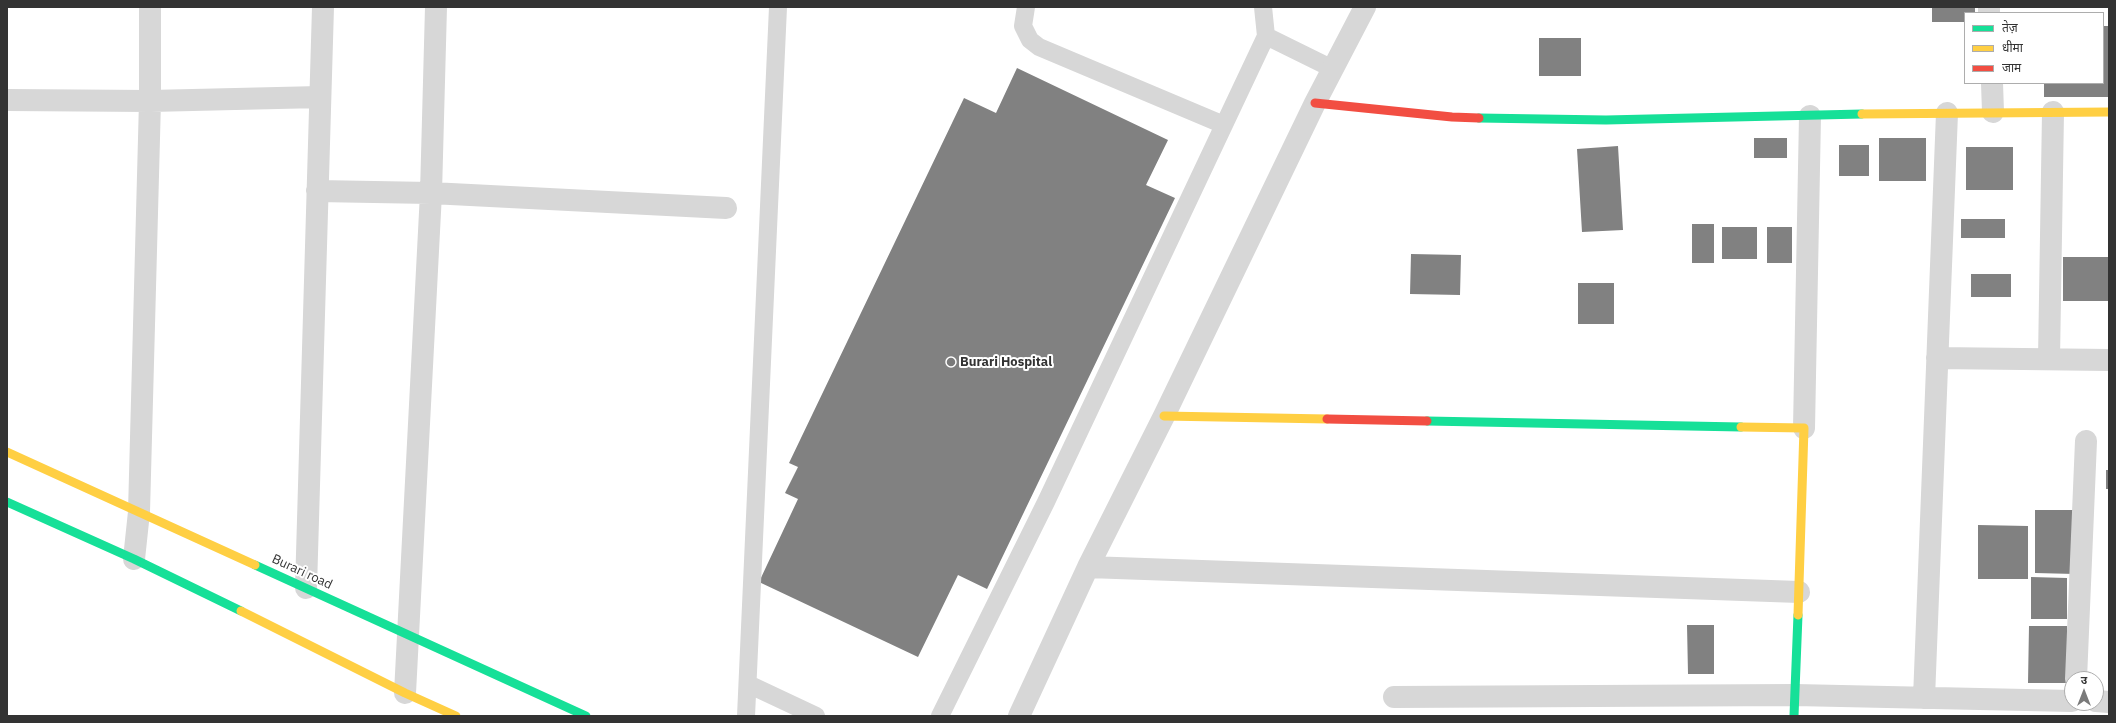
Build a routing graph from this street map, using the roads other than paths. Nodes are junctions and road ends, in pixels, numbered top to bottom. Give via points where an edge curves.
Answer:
1 (150, 7) edge
2 (323, 7) edge
3 (436, 7) edge
4 (778, 7) edge
5 (1026, 7) edge
6 (1263, 7) edge
7 (1365, 7) edge
8 (1266, 36) junction
9 (1333, 69) junction
10 (1992, 84) edge
11 (320, 97) junction
12 (7, 100) edge
13 (150, 101) junction
14 (1315, 103) junction
15 (1993, 112) junction
16 (2053, 112) junction
17 (2109, 112) edge
18 (1947, 113) junction
19 (1810, 116) junction
20 (1224, 125) junction
21 (317, 191) junction
22 (431, 193) junction
23 (726, 208) dead end
24 (1937, 358) junction
25 (2049, 359) junction
26 (2109, 360) edge
27 (1164, 416) junction
28 (1804, 428) junction
29 (2086, 441) dead end
30 (7, 452) edge
31 (7, 502) edge
32 (139, 512) junction
33 (134, 559) junction
34 (1088, 567) junction
35 (306, 588) junction
36 (1799, 592) junction
37 (408, 634) junction
38 (2076, 671) edge
39 (748, 684) junction
40 (405, 694) junction
41 (1394, 697) dead end
42 (1924, 698) junction
43 (2064, 701) edge
44 (1795, 706) edge
45 (456, 716) edge
46 (586, 716) edge
47 (746, 716) edge
48 (816, 716) edge
49 (940, 716) edge
50 (1019, 716) edge

1 - 13 street
2 - 11 street
3 - 22 street
4 - 39 lane
5 - 20 lane via 1023,26 1030,40 1040,47
6 - 8 lane
7 - 9 street
8 - 9 lane
8 - 20 lane
9 - 14 street
10 - 15 street
11 - 13 street
11 - 21 street
12 - 13 street
13 - 32 street
14 - 19 street via 1452,117 1606,120
14 - 27 street
15 - 16 street
15 - 18 street
16 - 17 street
16 - 25 street
18 - 19 street
18 - 24 street
19 - 28 street
20 - 49 lane via 1046,502
21 - 22 street
21 - 35 street
22 - 23 street
22 - 37 street
24 - 25 street
24 - 42 street
25 - 26 street
27 - 28 street
27 - 34 street
28 - 36 street
29 - 38 street
30 - 32 street, Burari road
31 - 33 street
32 - 33 street
32 - 35 street, Burari road
33 - 40 street
34 - 36 street
34 - 50 street
35 - 37 street, Burari road
36 - 44 street
37 - 40 street
37 - 46 street, Burari road
39 - 47 lane
39 - 48 lane
40 - 45 street
41 - 44 street
42 - 43 street
42 - 44 street

